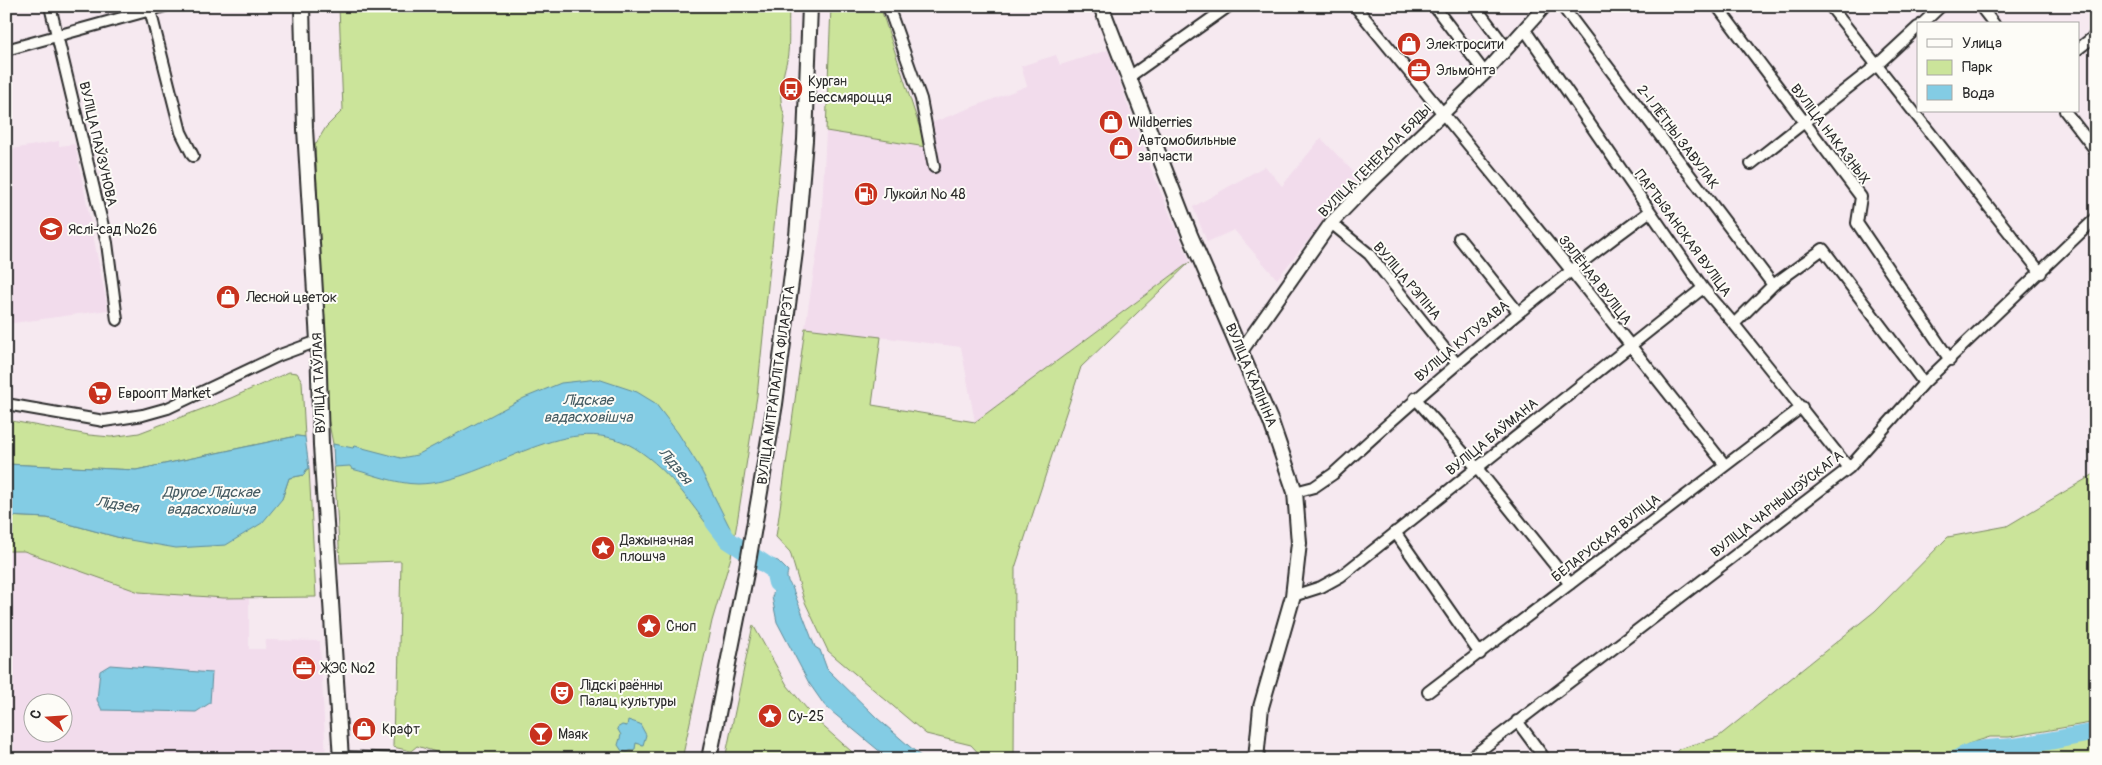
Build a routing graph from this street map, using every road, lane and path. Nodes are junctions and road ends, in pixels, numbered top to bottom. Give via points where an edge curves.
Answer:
1 (50, 6) edge
2 (165, 6) edge
3 (302, 6) edge
4 (810, 6) edge
5 (888, 6) edge
6 (1101, 6) edge
7 (1229, 6) edge
8 (1356, 6) edge
9 (1434, 6) edge
10 (1475, 6) edge
11 (1546, 6) edge
12 (1562, 6) edge
13 (1717, 6) edge
14 (1830, 6) edge
15 (1941, 6) edge
16 (1980, 6) edge
17 (149, 8) edge
18 (1924, 22) edge
19 (1992, 22) edge
20 (1917, 28) edge
21 (1525, 30) junction
22 (2096, 35) edge
23 (58, 36) junction
24 (2080, 47) edge
25 (1507, 49) junction
26 (6, 50) edge
27 (1877, 65) junction
28 (1485, 73) junction
29 (1129, 77) junction
30 (2065, 112) edge
31 (1444, 114) junction
32 (1804, 122) junction
33 (2096, 152) edge
34 (193, 156) dead end
35 (1751, 164) dead end
36 (934, 167) dead end
37 (1649, 212) junction
38 (2096, 218) edge
39 (1332, 223) junction
40 (1459, 238) dead end
41 (1570, 269) junction
42 (2040, 273) junction
43 (1773, 284) junction
44 (1703, 288) junction
45 (1518, 312) junction
46 (117, 320) dead end
47 (1734, 324) junction
48 (318, 341) junction
49 (1629, 345) junction
50 (1242, 350) junction
51 (1950, 360) junction
52 (1456, 363) junction
53 (1924, 383) junction
54 (1415, 398) junction
55 (6, 404) edge
56 (1802, 407) junction
57 (1725, 465) junction
58 (1476, 467) junction
59 (1849, 468) junction
60 (1295, 492) junction
61 (1395, 532) junction
62 (1570, 584) junction
63 (1294, 596) junction
64 (1480, 654) junction
65 (1428, 692) dead end
66 (1516, 720) junction
67 (340, 758) edge
68 (410, 759) edge
69 (709, 759) edge
70 (1256, 759) edge
71 (1469, 759) edge
72 (1545, 759) edge

1 - 23 street, ВУЛІЦА ПАЎЗУНОВА
2 - 17 street
3 - 48 main road, ВУЛІЦА ТАЎЛАЯ via 305,129
4 - 69 main road, ВУЛІЦА МІТРАПАЛІТА ФІЛАРЭТА via 805,140 797,236 775,404
5 - 36 street via 921,99
6 - 29 main road, ВУЛІЦА КАЛІНІНА
7 - 29 street
8 - 31 street, ЗЯЛЁНАЯ ВУЛІЦА
9 - 28 street
10 - 25 street
11 - 21 street, ВУЛІЦА ГЕНЕРАЛА БЯДЫ
12 - 43 street, 2-І ЛЁТНЫ ЗАВУЛАК
13 - 32 street, ВУЛІЦА НАКАЗНЫХ
14 - 27 street
15 - 18 street
16 - 19 street
17 - 23 street
17 - 34 street via 181,132
20 - 27 street
21 - 25 street, ВУЛІЦА ГЕНЕРАЛА БЯДЫ
21 - 37 street, ПАРТЫЗАНСКАЯ ВУЛІЦА
22 - 24 street
23 - 26 street
23 - 46 street, ВУЛІЦА ПАЎЗУНОВА via 107,243
25 - 28 street, ВУЛІЦА ГЕНЕРАЛА БЯДЫ
27 - 32 street
27 - 42 street
28 - 31 street, ВУЛІЦА ГЕНЕРАЛА БЯДЫ
29 - 50 main road, ВУЛІЦА КАЛІНІНА via 1190,235
30 - 33 street
31 - 39 street, ВУЛІЦА ГЕНЕРАЛА БЯДЫ
31 - 41 street, ЗЯЛЁНАЯ ВУЛІЦА
32 - 35 street
32 - 51 street, ВУЛІЦА НАКАЗНЫХ via 1860,197 1857,223
37 - 41 street, ВУЛІЦА КУТУЗАВА
37 - 44 street, ПАРТЫЗАНСКАЯ ВУЛІЦА
38 - 42 street, ВУЛІЦА ЧАРНЫШЭЎСКАГА
39 - 50 street, ВУЛІЦА ГЕНЕРАЛА БЯДЫ
39 - 52 street, ВУЛІЦА РЭПІНА via 1369,254
40 - 45 street
41 - 45 street, ВУЛІЦА КУТУЗАВА
41 - 49 street, ЗЯЛЁНАЯ ВУЛІЦА
42 - 51 street, ВУЛІЦА ЧАРНЫШЭЎСКАГА
43 - 47 street
43 - 53 street via 1823,249
44 - 47 street, ПАРТЫЗАНСКАЯ ВУЛІЦА
44 - 49 street, ВУЛІЦА БАЎМАНА
45 - 52 street, ВУЛІЦА КУТУЗАВА
47 - 56 street, ПАРТЫЗАНСКАЯ ВУЛІЦА
48 - 55 street via 143,415 104,421
48 - 67 main road, ВУЛІЦА ТАЎЛАЯ via 322,468
49 - 57 street, ЗЯЛЁНАЯ ВУЛІЦА
49 - 58 street, ВУЛІЦА БАЎМАНА
50 - 60 main road, ВУЛІЦА КАЛІНІНА
51 - 53 street, ВУЛІЦА ЧАРНЫШЭЎСКАГА
52 - 54 street, ВУЛІЦА КУТУЗАВА
53 - 59 street, ВУЛІЦА ЧАРНЫШЭЎСКАГА
54 - 58 street
54 - 60 street, ВУЛІЦА КУТУЗАВА via 1333,474 1314,487
56 - 57 street, БЕЛАРУСКАЯ ВУЛІЦА
56 - 59 street, ПАРТЫЗАНСКАЯ ВУЛІЦА
57 - 62 street, БЕЛАРУСКАЯ ВУЛІЦА
58 - 61 street, ВУЛІЦА БАЎМАНА
58 - 62 street
59 - 66 street, ВУЛІЦА ЧАРНЫШЭЎСКАГА via 1634,634
60 - 63 main road, ВУЛІЦА КАЛІНІНА via 1299,543
61 - 63 street, ВУЛІЦА БАЎМАНА via 1341,576
61 - 64 street
62 - 64 street, БЕЛАРУСКАЯ ВУЛІЦА
63 - 70 main road, ВУЛІЦА КАЛІНІНА via 1261,707
64 - 65 street, БЕЛАРУСКАЯ ВУЛІЦА
66 - 71 street, ВУЛІЦА ЧАРНЫШЭЎСКАГА
66 - 72 street
67 - 68 street

